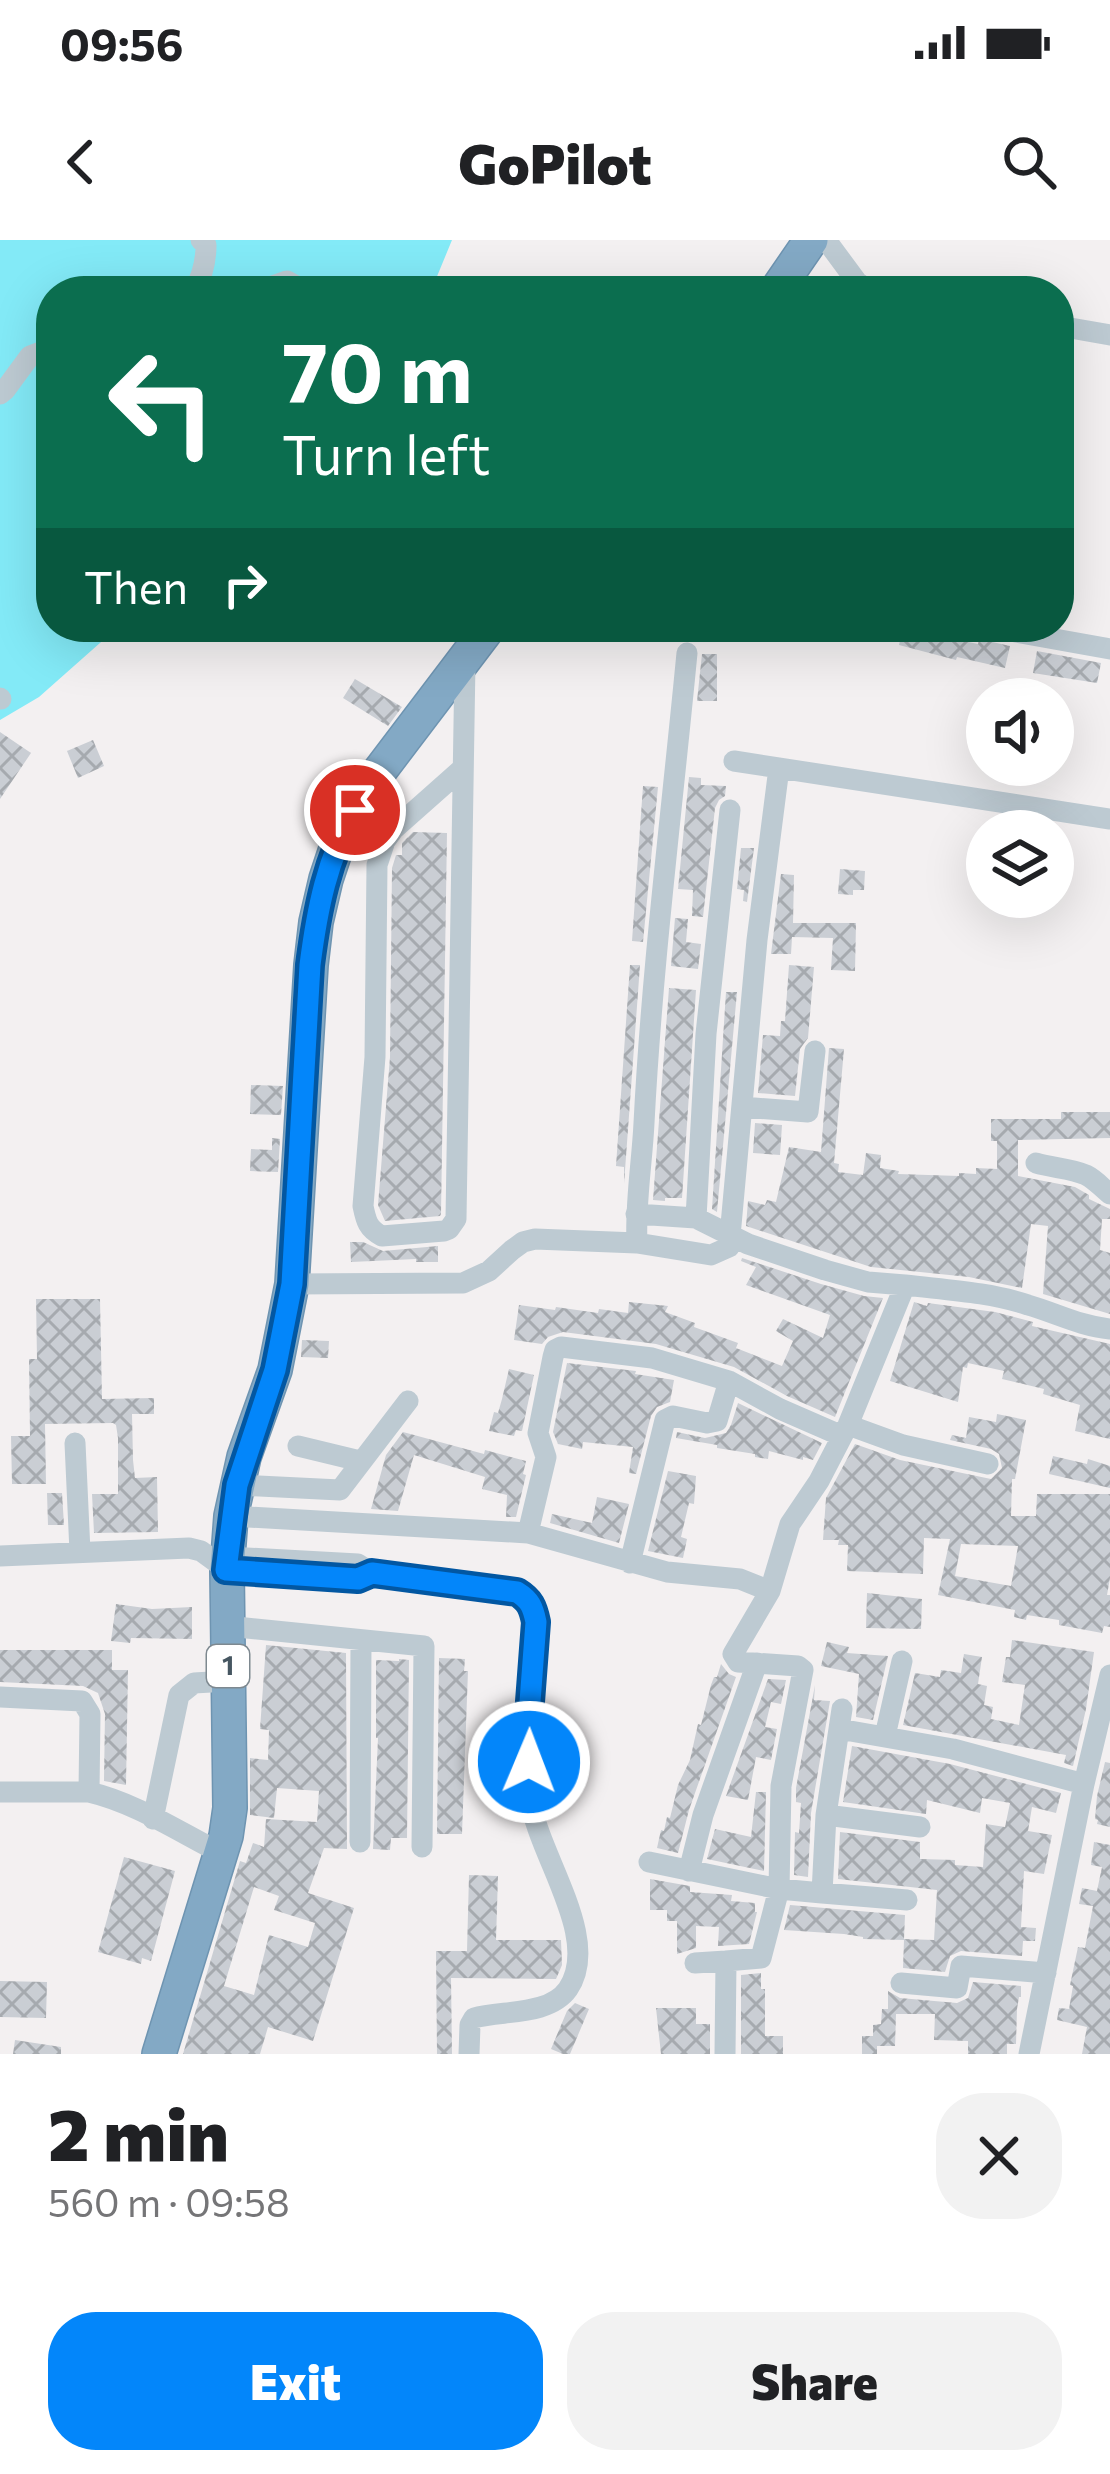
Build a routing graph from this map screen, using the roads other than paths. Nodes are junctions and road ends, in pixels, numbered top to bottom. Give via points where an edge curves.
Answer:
1 (201, 240) edge
2 (811, 240) edge
3 (826, 240) edge
4 (205, 276) edge
5 (786, 276) edge
6 (853, 276) edge
7 (1074, 329) edge
8 (1110, 335) edge
9 (36, 354) edge
10 (0, 394) edge
11 (479, 642) edge
12 (1071, 642) edge
13 (1110, 649) edge
14 (687, 653) dead end
15 (466, 662) junction
16 (734, 761) dead end
17 (463, 768) junction
18 (778, 768) junction
19 (730, 810) dead end
20 (1110, 819) edge
21 (717, 934) junction
22 (758, 940) junction
23 (815, 1051) dead end
24 (742, 1107) junction
25 (1036, 1163) dead end
26 (1110, 1194) edge
27 (636, 1214) junction
28 (696, 1218) junction
29 (637, 1243) junction
30 (724, 1245) junction
31 (291, 1274) junction
32 (905, 1285) junction
33 (1110, 1329) edge
34 (729, 1381) junction
35 (408, 1401) dead end
36 (845, 1431) junction
37 (75, 1443) dead end
38 (298, 1446) dead end
39 (360, 1461) junction
40 (988, 1464) dead end
41 (234, 1500) junction
42 (528, 1533) junction
43 (80, 1552) junction
44 (0, 1556) edge
45 (223, 1563) junction
46 (631, 1563) junction
47 (770, 1591) junction
48 (227, 1625) junction
49 (361, 1641) junction
50 (902, 1661) dead end
51 (757, 1663) junction
52 (1110, 1675) edge
53 (228, 1681) junction
54 (0, 1697) edge
55 (886, 1736) junction
56 (1084, 1784) junction
57 (0, 1792) edge
58 (89, 1792) junction
59 (826, 1815) junction
60 (153, 1819) junction
61 (920, 1827) dead end
62 (360, 1842) dead end
63 (422, 1847) dead end
64 (221, 1853) junction
65 (649, 1862) dead end
66 (689, 1871) junction
67 (779, 1889) junction
68 (822, 1893) junction
69 (907, 1900) dead end
70 (726, 1961) junction
71 (695, 1963) dead end
72 (1046, 1972) junction
73 (901, 1983) dead end
74 (159, 2054) edge
75 (470, 2054) edge
76 (725, 2054) edge
77 (1029, 2054) edge

1 - 4 street
2 - 5 highway
3 - 6 street
7 - 8 street
9 - 10 street
11 - 15 highway, 1
12 - 13 street
14 - 27 street
15 - 17 street
15 - 31 highway, 1 via 369,785 329,867 310,965
16 - 18 street
17 - 17 street via 456,1220 444,1231 382,1236 363,1206 377,865 393,830
18 - 20 street
18 - 22 street
19 - 21 street
21 - 22 street
21 - 28 street
22 - 24 street
23 - 24 street via 808,1112
24 - 30 street
25 - 26 street via 1079,1172
27 - 28 street
27 - 29 street
28 - 30 street
29 - 30 street
29 - 31 street via 535,1239 463,1282
30 - 32 street
31 - 41 highway, 1 via 275,1370
32 - 33 street via 1028,1305
32 - 36 street
34 - 36 street
34 - 42 street via 652,1358 555,1350 538,1433 546,1457
34 - 46 street via 716,1420 665,1420
35 - 39 street
36 - 40 street
36 - 47 street via 790,1524
37 - 43 street
38 - 39 street
39 - 41 street via 340,1490
41 - 42 street
41 - 45 highway, 1
42 - 46 street
43 - 44 street
43 - 45 street via 189,1548
45 - 48 highway, 1
45 - 75 street via 517,1592 533,1608 530,1801 578,1942 577,1970 558,2000 474,2018
46 - 47 street
47 - 51 street via 733,1654
48 - 49 street
48 - 53 highway, 1
49 - 62 street
49 - 63 street via 425,1651
50 - 55 street
51 - 66 street
51 - 67 street via 803,1670 781,1786
52 - 56 street
53 - 60 street via 194,1683 179,1695
53 - 64 highway, 1 via 230,1808
54 - 58 street via 85,1703
55 - 56 street
55 - 59 street via 841,1719
56 - 72 street
57 - 58 street
58 - 60 street
59 - 61 street
59 - 68 street
60 - 64 street
64 - 74 highway, 1
65 - 66 street
66 - 67 street
67 - 68 street
67 - 70 street via 761,1958
68 - 69 street
70 - 71 street
70 - 76 street
72 - 73 street via 962,1966 956,1988
72 - 77 street

